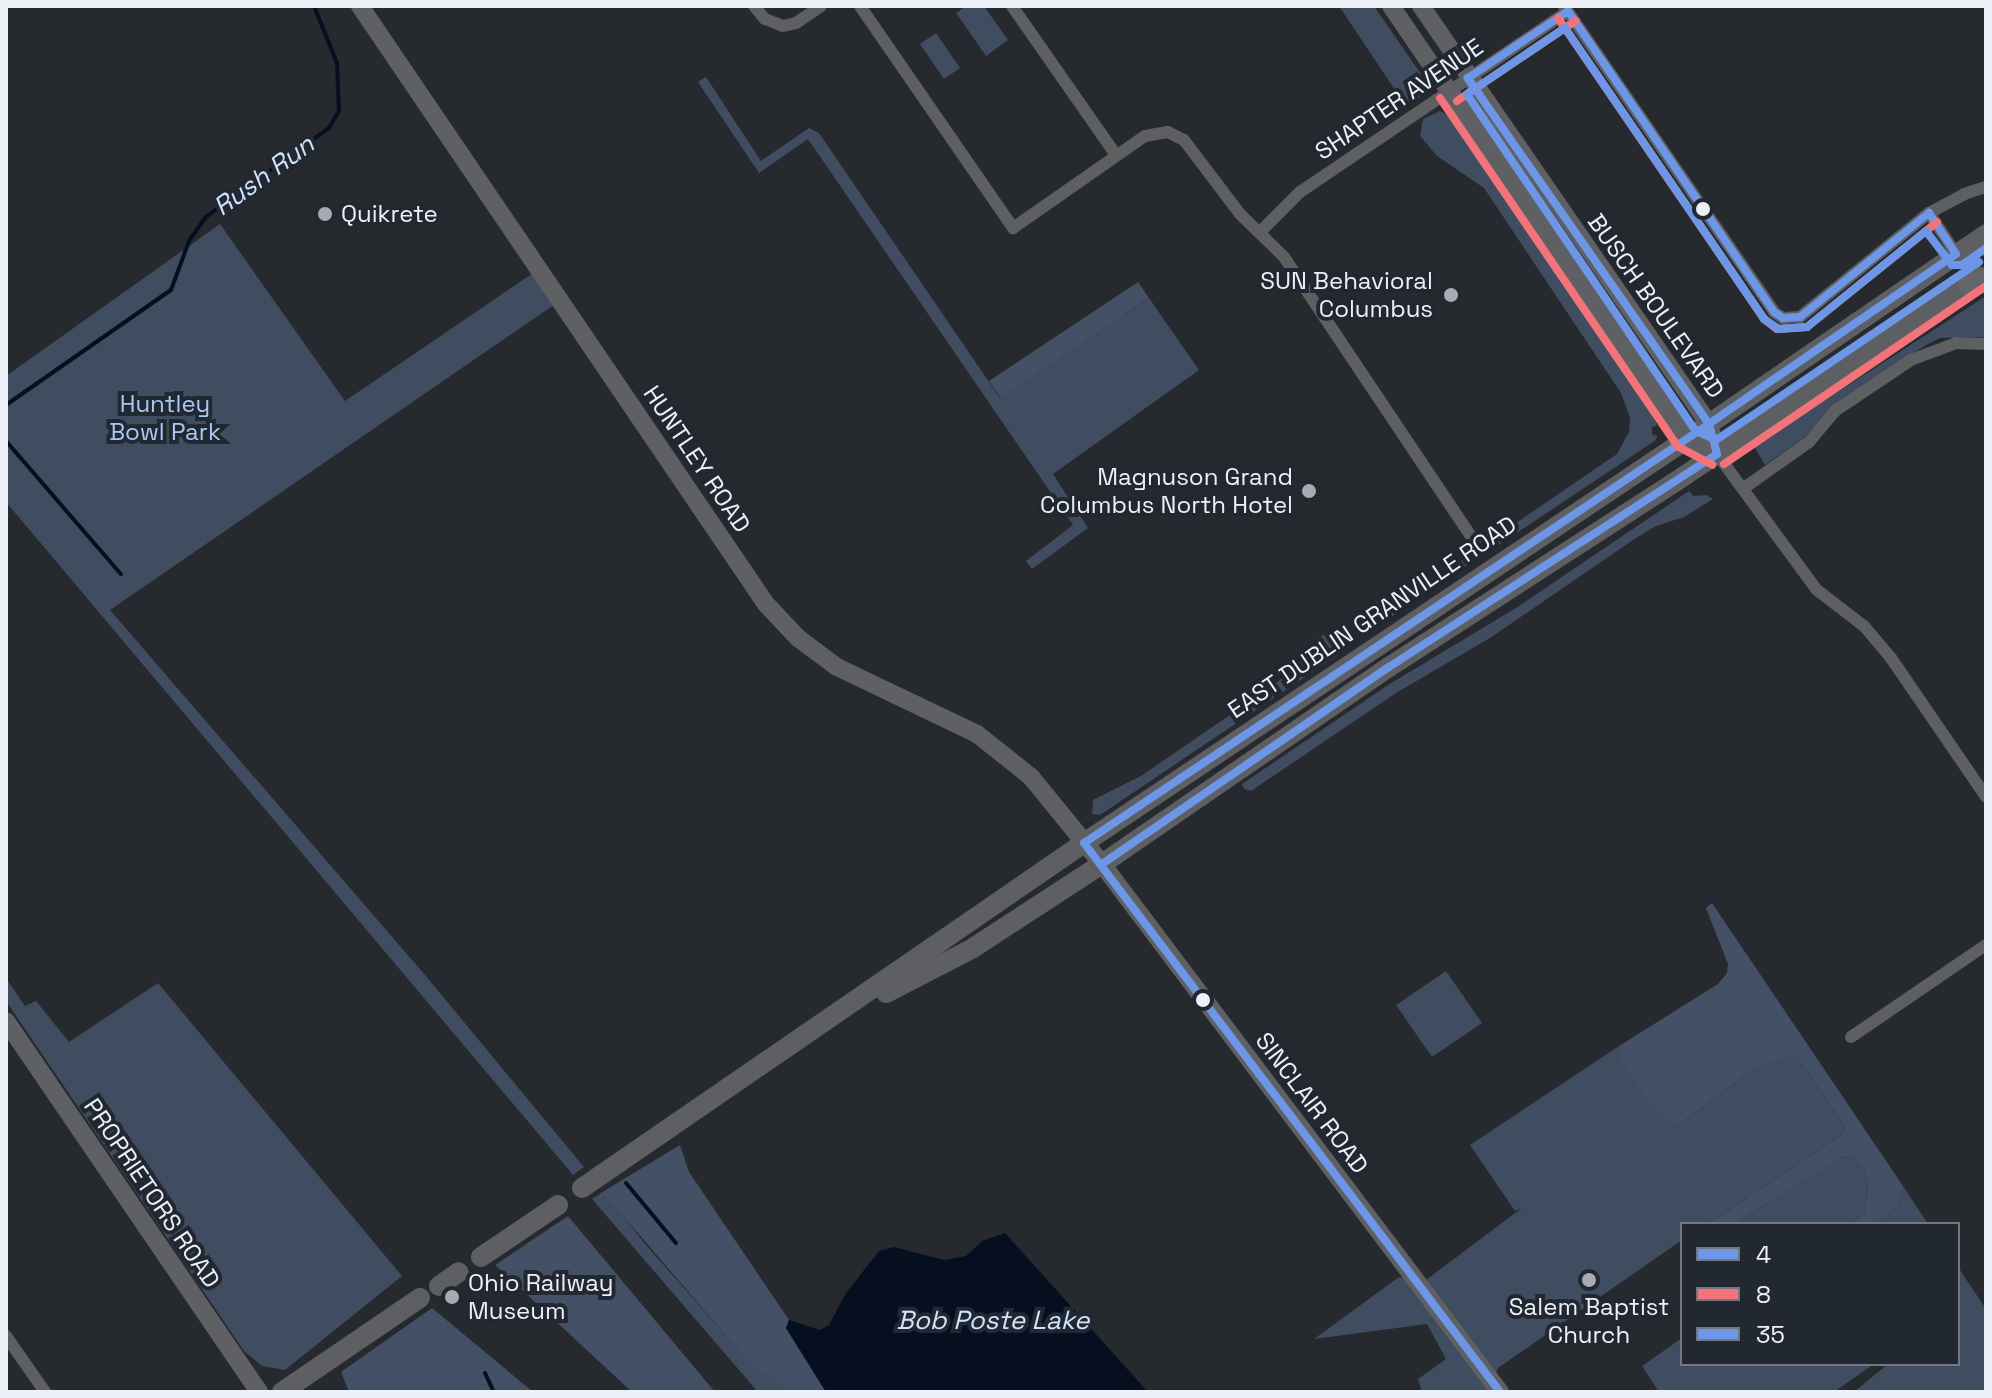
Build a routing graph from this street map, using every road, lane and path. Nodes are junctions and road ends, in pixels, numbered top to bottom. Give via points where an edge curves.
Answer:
1 (360, 6) edge
2 (754, 6) edge
3 (821, 6) edge
4 (860, 6) edge
5 (1012, 6) edge
6 (1391, 6) edge
7 (1421, 6) edge
8 (1566, 8) edge
9 (1468, 78) junction
10 (1450, 91) junction
11 (1116, 155) junction
12 (1986, 187) edge
13 (1929, 213) junction
14 (1261, 231) junction
15 (1986, 234) edge
16 (1956, 254) junction
17 (1980, 279) edge
18 (1986, 344) edge
19 (1709, 424) junction
20 (1687, 439) junction
21 (1717, 454) junction
22 (1744, 488) junction
23 (1475, 542) dead end
24 (1986, 797) edge
25 (1084, 843) junction
26 (1102, 864) junction
27 (1986, 945) edge
28 (6, 1021) edge
29 (819, 1028) junction
30 (1851, 1037) dead end
31 (582, 1188) dead end
32 (558, 1205) dead end
33 (481, 1257) dead end
34 (459, 1272) dead end
35 (439, 1286) dead end
36 (420, 1298) dead end
37 (6, 1336) edge
38 (45, 1392) edge
39 (259, 1392) edge
40 (282, 1392) edge
41 (1500, 1392) edge

1 - 25 main road, HUNTLEY ROAD via 784,625 837,667 999,749 1031,777
2 - 3 street via 765,19 783,26
4 - 11 street via 1013,228
5 - 11 street
6 - 10 main road, BUSCH BOULEVARD
7 - 9 main road, BUSCH BOULEVARD
8 - 9 street, SHAPTER AVENUE
8 - 13 street via 1783,318 1800,317
9 - 10 street, SHAPTER AVENUE
9 - 19 main road, BUSCH BOULEVARD
10 - 14 street, SHAPTER AVENUE via 1300,192
10 - 20 main road, BUSCH BOULEVARD
11 - 14 street via 1151,133 1177,135 1240,214
12 - 13 street
13 - 16 street
14 - 23 street via 1284,257
15 - 16 main road, EAST DUBLIN GRANVILLE ROAD
16 - 19 main road, EAST DUBLIN GRANVILLE ROAD
17 - 21 main road, EAST DUBLIN GRANVILLE ROAD
18 - 22 street via 1956,343 1911,360 1835,411 1809,442
19 - 20 main road, EAST DUBLIN GRANVILLE ROAD
19 - 21 main road, BUSCH BOULEVARD
20 - 21 main road, BUSCH BOULEVARD
20 - 25 main road, EAST DUBLIN GRANVILLE ROAD
21 - 22 street
21 - 26 main road, EAST DUBLIN GRANVILLE ROAD via 1389,667
22 - 24 street via 1817,590 1864,626 1891,658
25 - 26 main road, SINCLAIR ROAD
25 - 29 main road, EAST DUBLIN GRANVILLE ROAD
26 - 29 main road, EAST DUBLIN GRANVILLE ROAD via 973,948
26 - 41 main road, SINCLAIR ROAD
27 - 30 street
28 - 39 main road, PROPRIETORS ROAD
29 - 31 main road, EAST DUBLIN GRANVILLE ROAD
32 - 33 main road
34 - 35 main road
36 - 40 main road
37 - 38 street

